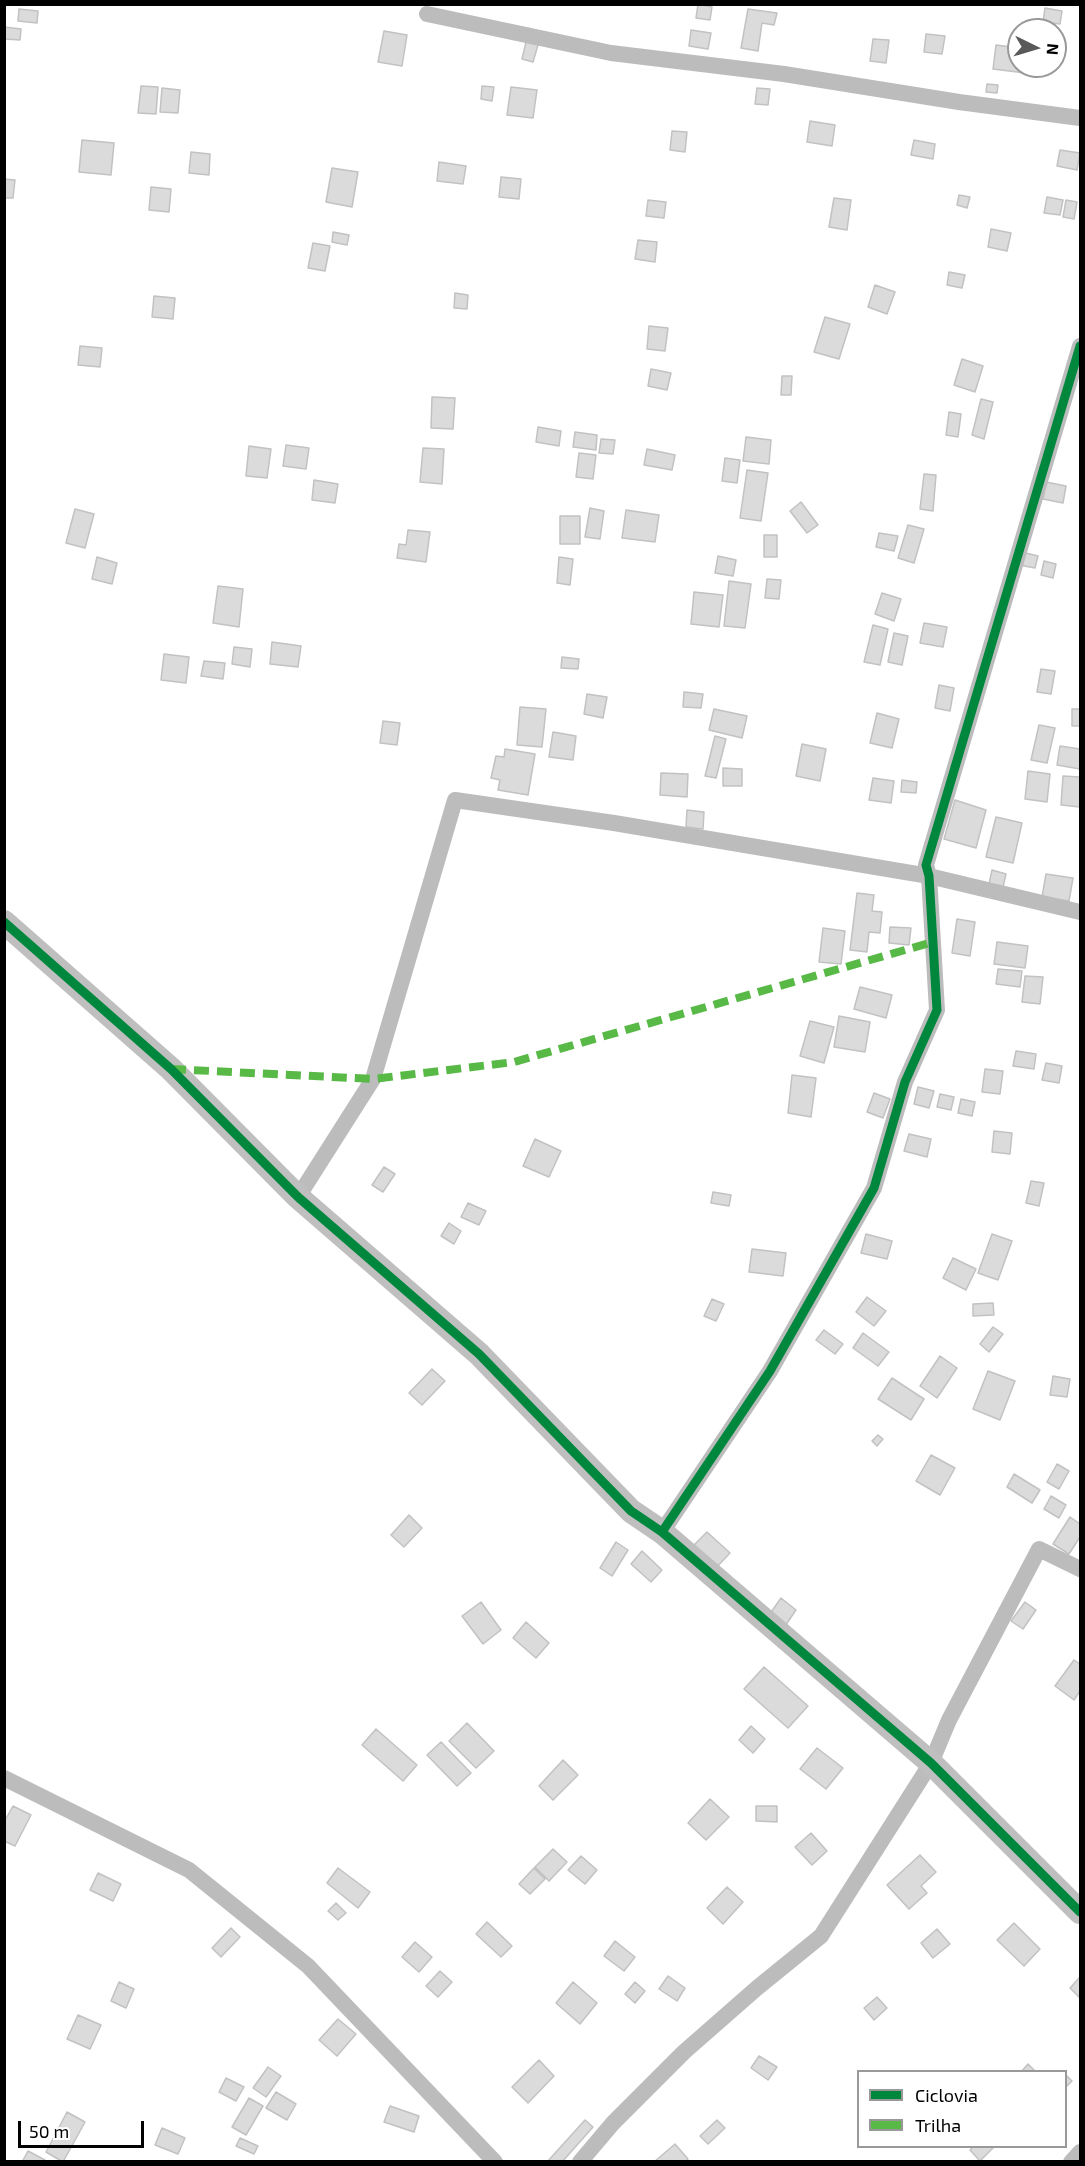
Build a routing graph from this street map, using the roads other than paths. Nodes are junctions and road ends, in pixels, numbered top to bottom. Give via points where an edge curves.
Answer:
1 (427, 14) dead end
2 (1080, 118) edge
3 (1080, 346) edge
4 (929, 876) junction
5 (1080, 912) edge
6 (4, 921) edge
7 (298, 1197) junction
8 (662, 1532) junction
9 (1080, 1569) edge
10 (931, 1763) junction
11 (4, 1778) edge
12 (1080, 1912) edge
13 (1080, 2152) edge
14 (495, 2162) edge
15 (579, 2162) edge
16 (1071, 2162) edge

1 - 2 street via 611,53
3 - 4 street via 926,865
4 - 5 street
4 - 7 street via 455,800 373,1079
4 - 8 street via 937,1010 905,1082 874,1188 770,1371
6 - 7 street via 171,1069
7 - 8 street via 479,1354 631,1511
8 - 10 street
9 - 10 street via 1039,1549 949,1720
10 - 12 street
10 - 15 street via 822,1936 684,2052
11 - 14 street via 189,1870 308,1966
13 - 16 street

